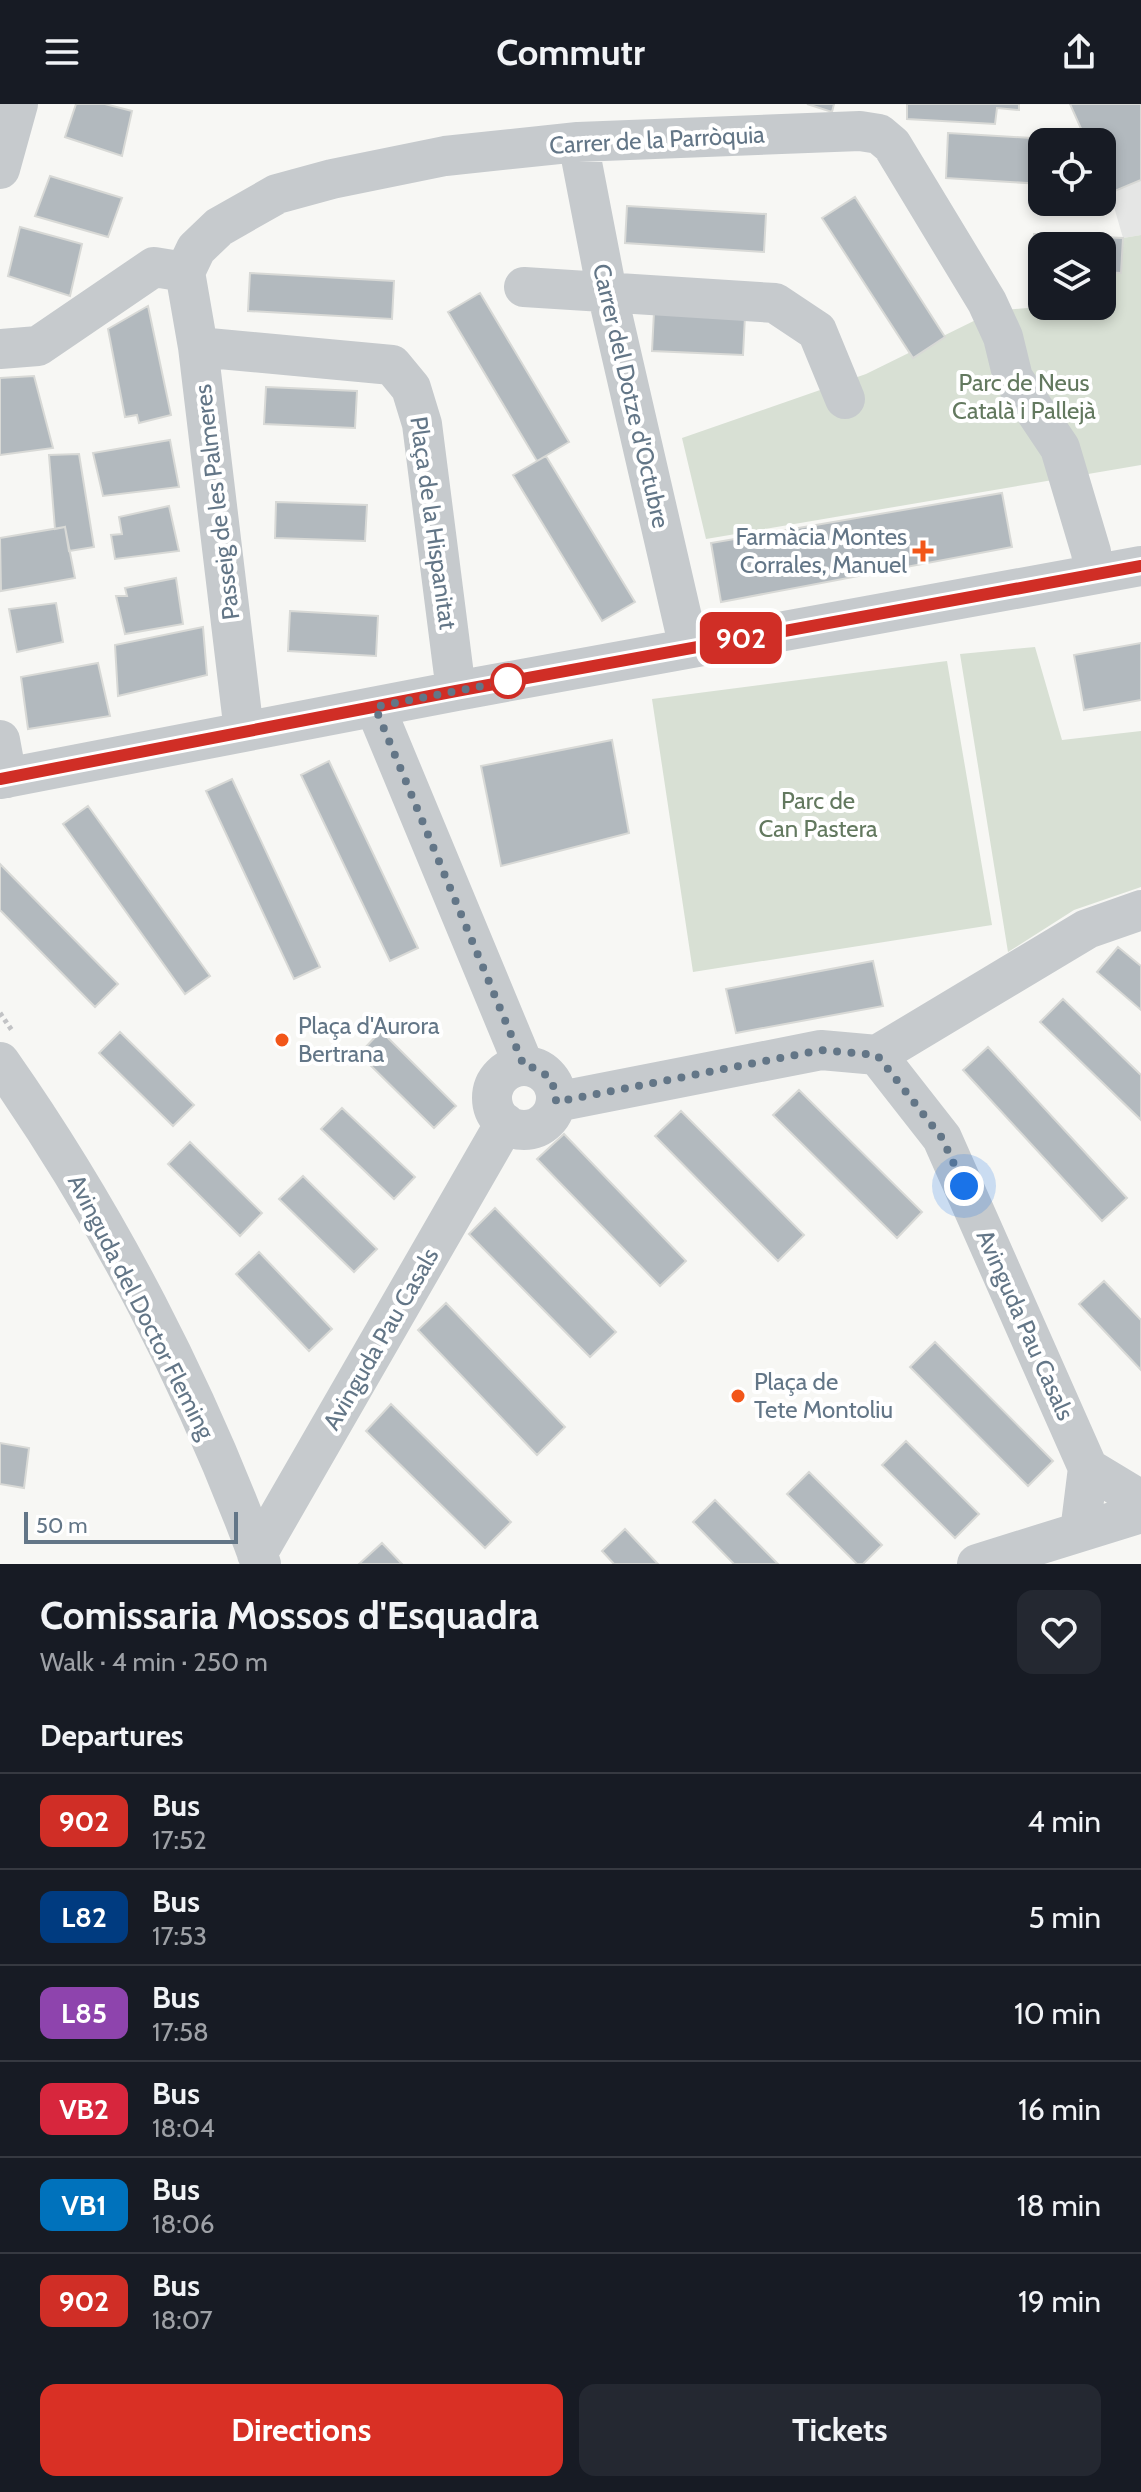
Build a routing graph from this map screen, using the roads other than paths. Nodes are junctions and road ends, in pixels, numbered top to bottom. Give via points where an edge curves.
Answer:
1 (18, 104) edge
2 (864, 117) edge
3 (578, 142) junction
4 (0, 169) edge
5 (185, 272) junction
6 (524, 287) dead end
7 (607, 292) junction
8 (198, 347) junction
9 (0, 349) edge
10 (845, 399) dead end
11 (1141, 566) edge
12 (1094, 574) junction
13 (689, 648) junction
14 (456, 691) junction
15 (375, 707) junction
16 (244, 732) junction
17 (2, 766) edge
18 (1141, 910) edge
19 (877, 1055) junction
20 (0, 1062) edge
21 (524, 1066) junction
22 (556, 1102) junction
23 (505, 1123) junction
24 (1088, 1468) junction
25 (1141, 1500) edge
26 (1141, 1513) edge
27 (1080, 1532) junction
28 (259, 1559) edge
29 (977, 1564) edge

1 - 4 street
2 - 3 street, Carrer de la Parròquia
2 - 12 street, Carrer de la Parròquia via 892,145 987,302 1013,378 1060,448
3 - 5 street, Carrer de la Parròquia via 445,156 277,194 219,227 196,249
3 - 7 street, Carrer del Dotze d'Octubre
5 - 8 street, Passeig de les Palmeres
5 - 9 street via 154,267 38,346
6 - 7 street
7 - 10 street via 775,303 817,331
7 - 13 street, Carrer del Dotze d'Octubre
8 - 14 street, Plaça de la Hispanitat via 392,365 411,388 422,424
8 - 16 street, Passeig de les Palmeres
11 - 12 street
12 - 13 street
13 - 14 street
14 - 15 street
15 - 16 street
15 - 21 street
16 - 17 street
18 - 19 street via 1087,929
19 - 22 street via 821,1050
19 - 24 street, Avinguda Pau Casals via 942,1138
20 - 28 street, Avinguda del Doctor Fleming via 54,1142 157,1326
21 - 22 street via 549,1078
21 - 23 street via 504,1073 495,1084 493,1106
22 - 23 street via 552,1115 534,1128
23 - 28 street, Avinguda Pau Casals
24 - 25 street
24 - 27 street
26 - 27 street
27 - 29 street

